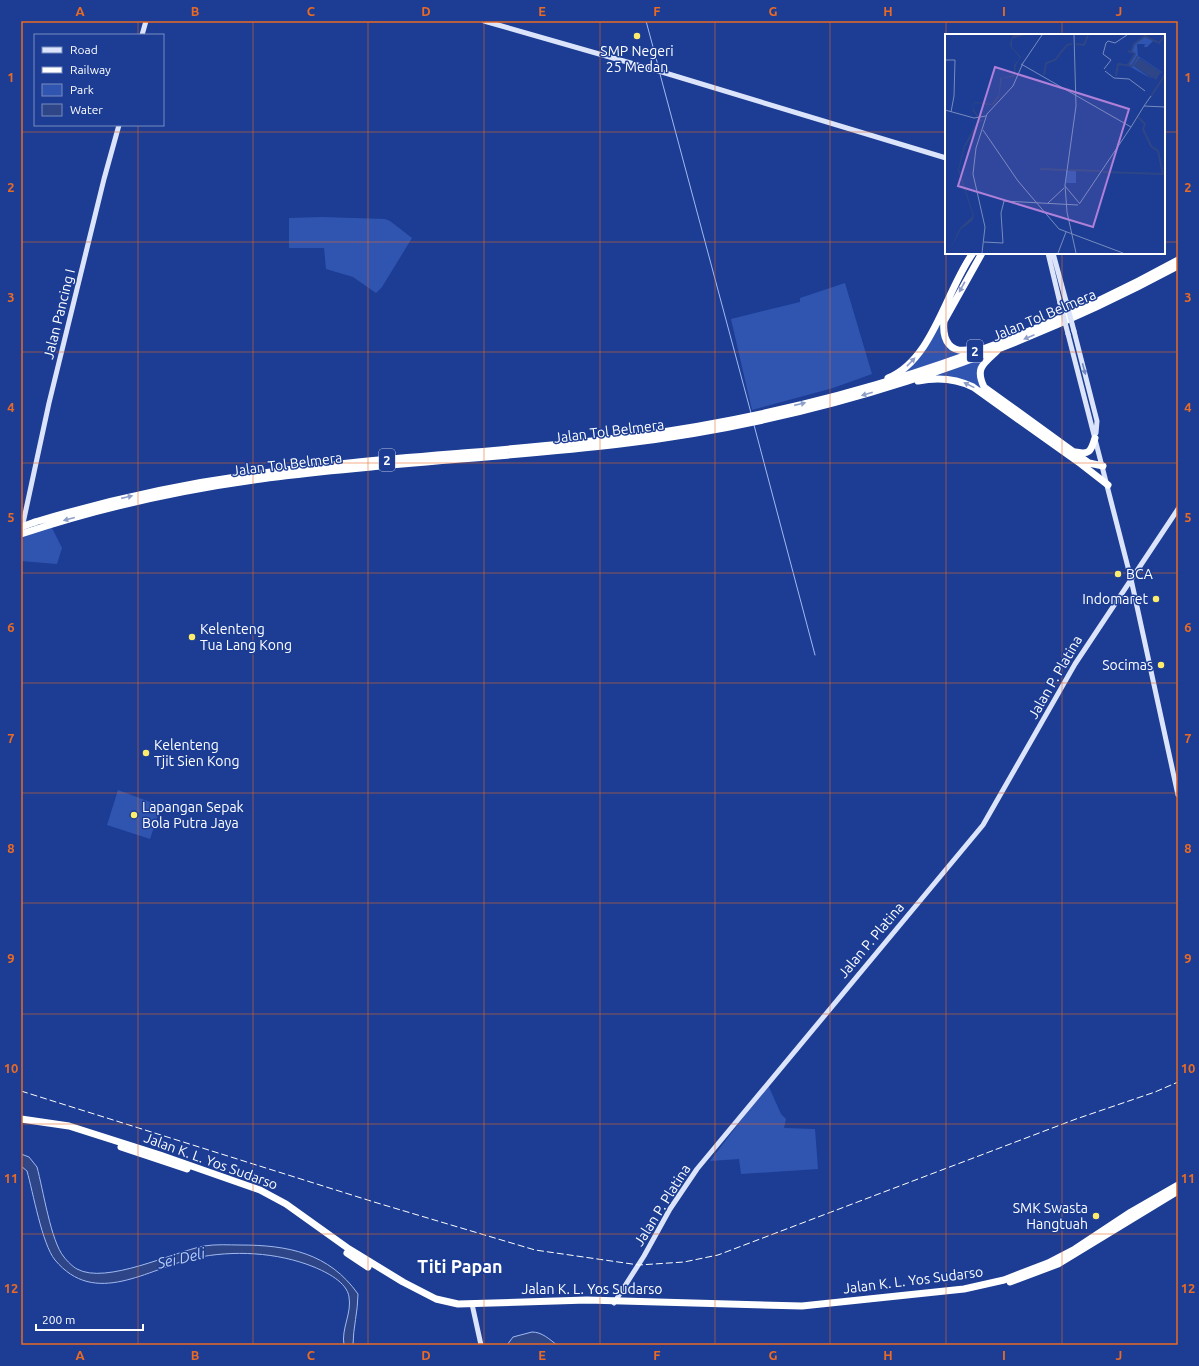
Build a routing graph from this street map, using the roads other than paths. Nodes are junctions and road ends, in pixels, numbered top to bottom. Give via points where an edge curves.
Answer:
1 (146, 21) edge
2 (484, 21) edge
3 (142, 34) edge
4 (119, 126) edge
5 (945, 158) edge
6 (971, 254) edge
7 (981, 254) edge
8 (1048, 254) edge
9 (1053, 254) edge
10 (1178, 260) edge
11 (1178, 266) edge
12 (1063, 302) junction
13 (998, 346) junction
14 (892, 386) junction
15 (865, 387) junction
16 (762, 416) junction
17 (1095, 438) junction
18 (1073, 451) junction
19 (1103, 466) junction
20 (1108, 486) junction
21 (1178, 509) edge
22 (25, 510) junction
23 (21, 516) edge
24 (36, 525) junction
25 (21, 527) edge
26 (21, 533) edge
27 (1132, 580) junction
28 (1178, 795) edge
29 (21, 1119) edge
30 (21, 1124) edge
31 (1178, 1184) edge
32 (1178, 1190) edge
33 (397, 1281) junction
34 (614, 1302) junction
35 (473, 1306) junction
36 (481, 1345) edge

1 - 3 street
2 - 5 street
4 - 22 street, Jalan Pancing I via 75,295
15 -> 6 highway via 904,369 921,351
7 -> 13 highway via 944,321 944,337 951,346 961,350
8 - 12 street
9 - 12 street
10 - 13 highway, Jalan Tol Belmera / 2
11 -> 13 highway, Jalan Tol Belmera / 2 via 1088,311
12 - 17 street, bridge
13 - 14 highway, Jalan Tol Belmera / 2
13 - 15 highway, Jalan Tol Belmera / 2
13 - 18 highway via 980,369 979,374 984,387
14 -> 16 highway, Jalan Tol Belmera / 2 via 820,407
20 -> 14 highway via 1040,434 964,382 938,378
16 -> 15 highway, Jalan Tol Belmera / 2
16 - 24 highway, Jalan Tol Belmera / 2 via 603,440 249,475 149,492
17 - 18 highway via 1088,452 1084,454
17 - 19 street
18 - 19 highway via 1089,463
19 - 20 street
20 - 27 street
21 - 27 street, Jalan P. Platina
22 - 23 street, Jalan Pancing I
22 - 26 street, Jalan Pancing I
24 - 25 highway, Jalan Tol Belmera / 2, bridge
24 - 26 highway, Jalan Tol Belmera / 2
27 - 28 street
27 - 34 street, Jalan P. Platina via 1075,664 983,825 697,1169
29 - 33 highway, Jalan K. L. Yos Sudarso via 76,1128 260,1190 292,1208
30 - 33 highway, Jalan K. L. Yos Sudarso via 74,1132 260,1195 284,1208 359,1262
31 - 34 highway, Jalan K. L. Yos Sudarso via 1052,1261 980,1286 806,1306
32 - 34 highway, Jalan K. L. Yos Sudarso via 1058,1264 1022,1279 975,1291 924,1299 804,1310
33 - 35 highway, Jalan K. L. Yos Sudarso via 436,1299
34 - 35 highway, Jalan K. L. Yos Sudarso via 518,1301
35 - 36 street

